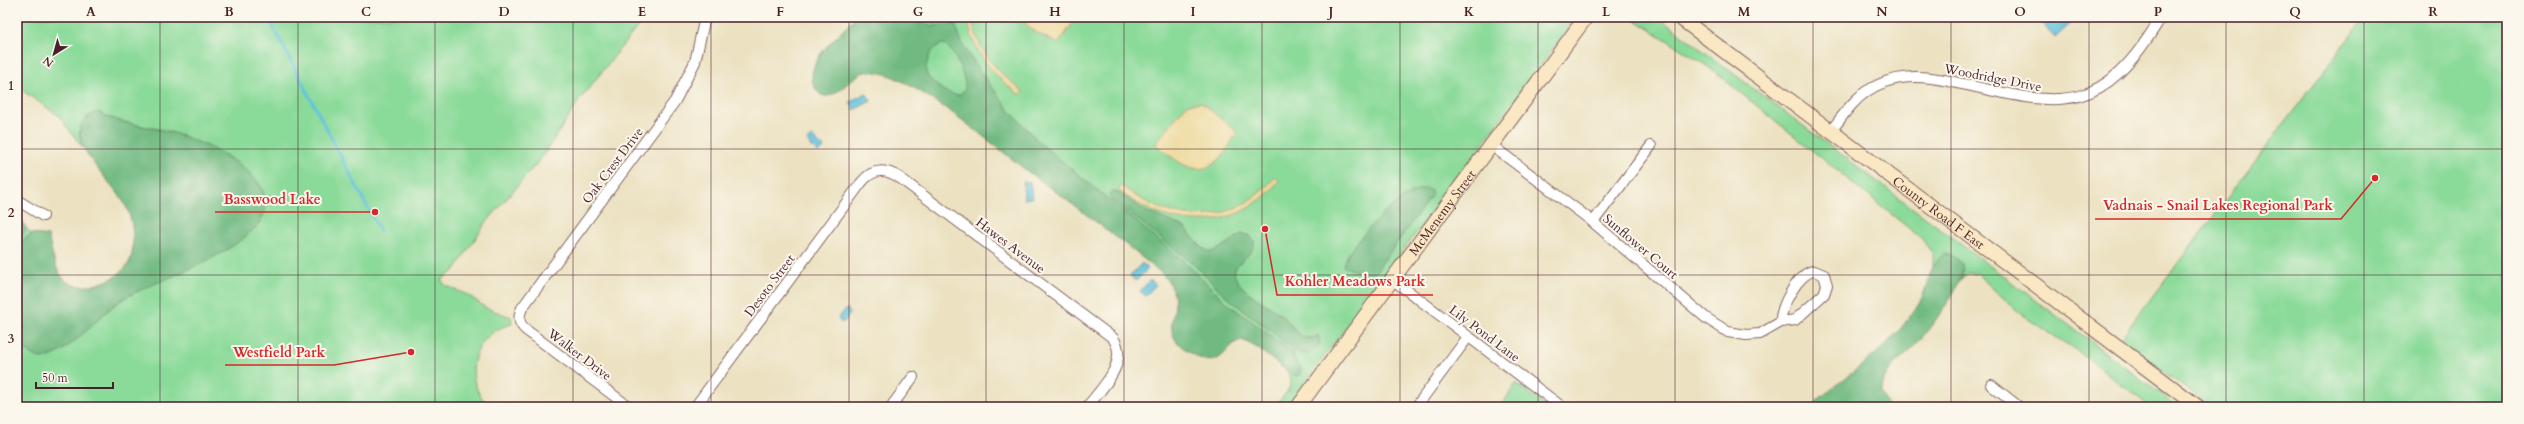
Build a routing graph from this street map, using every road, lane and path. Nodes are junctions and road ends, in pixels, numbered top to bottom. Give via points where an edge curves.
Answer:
1 (704, 17) edge
2 (1586, 17) edge
3 (1679, 17) edge
4 (2161, 17) edge
5 (1831, 131) junction
6 (1491, 145) junction
7 (1651, 146) dead end
8 (865, 178) joint
9 (17, 200) edge
10 (43, 216) dead end
11 (1593, 222) junction
12 (1392, 279) junction
13 (519, 319) joint
14 (1781, 322) junction
15 (1468, 337) junction
16 (913, 377) dead end
17 (1991, 386) dead end
18 (629, 407) edge
19 (695, 407) edge
20 (891, 407) edge
21 (1087, 407) edge
22 (1298, 407) edge
23 (1416, 407) edge
24 (1562, 407) edge
25 (2019, 407) edge
26 (2198, 407) edge

1 - 13 street, Oak Crest Drive via 695,62 675,101 522,308
2 - 6 street, McMenemy Street
3 - 5 street, County Road F East
4 - 5 street, Woodridge Drive via 2136,54 2115,77 2077,97 2047,101 1934,78 1908,76 1880,84 1867,91 1846,111
5 - 26 street, County Road F East
6 - 11 street, Sunflower Court
6 - 12 street, McMenemy Street
7 - 11 street
8 - 19 street, Desoto Street
8 - 21 street, Hawes Avenue via 878,170 895,174 1113,338 1118,348 1116,368
9 - 10 street
11 - 14 street, Sunflower Court via 1706,318 1724,330 1738,335 1755,334
12 - 15 street, Lily Pond Lane
12 - 22 street, McMenemy Street
13 - 18 street, Walker Drive via 526,330
14 - 14 street, Sunflower Court via 1794,321 1824,294 1828,285 1824,275 1811,272 1803,277 1782,308
15 - 23 street
15 - 24 street, Lily Pond Lane
16 - 20 street
17 - 25 street

